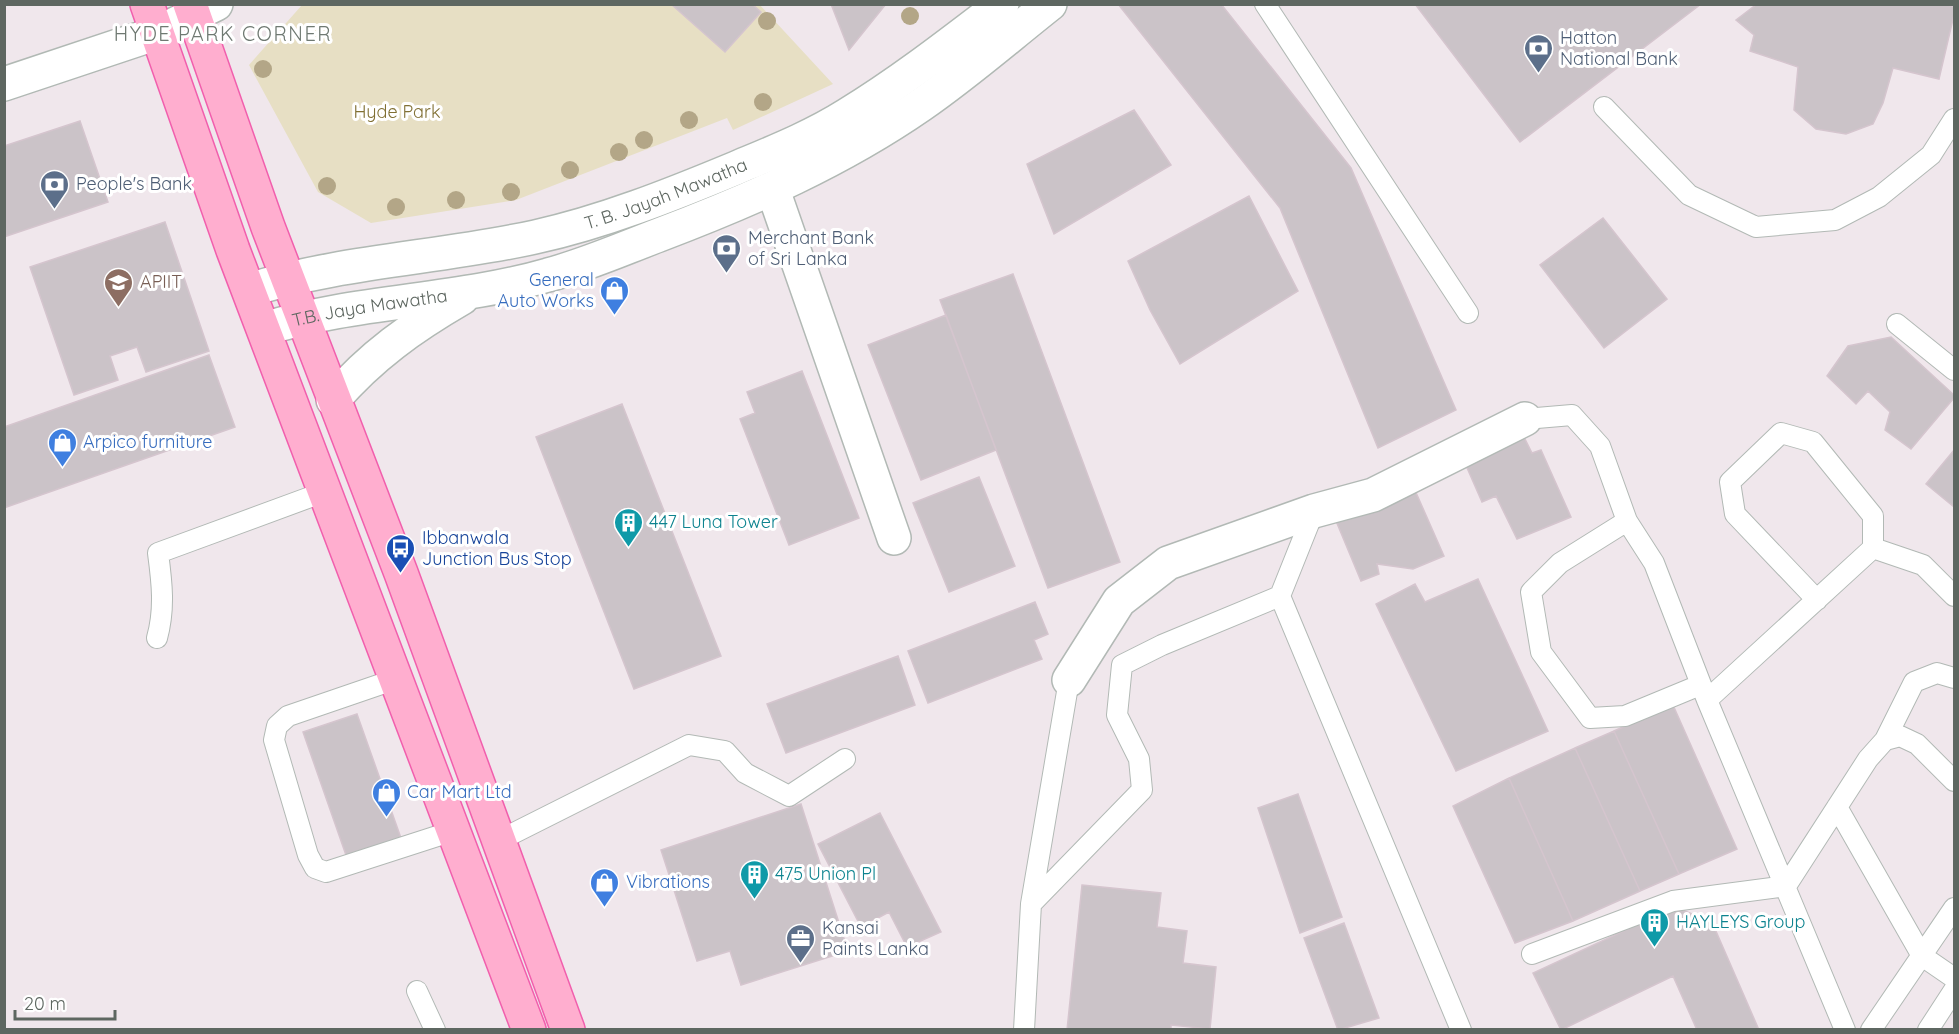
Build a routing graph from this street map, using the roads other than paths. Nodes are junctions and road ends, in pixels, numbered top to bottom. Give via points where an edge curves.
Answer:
1 (1002, 4) edge
2 (1050, 4) edge
3 (1265, 4) edge
4 (201, 8) edge
5 (152, 19) edge
6 (4, 84) edge
7 (1604, 107) dead end
8 (1954, 119) edge
9 (773, 190) junction
10 (288, 279) junction
11 (249, 290) junction
12 (476, 290) junction
13 (1468, 313) dead end
14 (303, 317) junction
15 (1898, 324) dead end
16 (264, 329) junction
17 (1954, 370) edge
18 (333, 400) junction
19 (1525, 419) joint
20 (324, 492) junction
21 (1314, 512) junction
22 (1627, 521) junction
23 (894, 537) dead end
24 (1873, 548) junction
25 (1280, 596) junction
26 (1954, 596) edge
27 (1817, 600) junction
28 (157, 638) dead end
29 (1954, 678) edge
30 (396, 679) junction
31 (1069, 680) joint
32 (1703, 692) junction
33 (1885, 740) junction
34 (844, 759) dead end
35 (1954, 781) edge
36 (1837, 807) junction
37 (456, 830) junction
38 (498, 842) junction
39 (1786, 886) junction
40 (1031, 904) junction
41 (1954, 908) edge
42 (1532, 954) dead end
43 (1922, 956) junction
44 (1954, 978) edge
45 (1954, 990) edge
46 (417, 991) dead end
47 (435, 1029) edge
48 (530, 1029) edge
49 (568, 1029) edge
50 (1024, 1029) edge
51 (1461, 1029) edge
52 (1845, 1029) edge
53 (1871, 1029) edge
54 (1928, 1029) edge

1 - 10 main road, T. B. Jayah Mawatha via 899,82 846,116 804,139 703,182 598,220 537,237
2 - 9 main road, T. B. Jayah Mawatha via 922,104 851,149
3 - 13 lane
4 - 5 main road
4 - 10 main road
5 - 6 main road
5 - 11 main road
7 - 8 lane via 1689,195 1756,227 1834,220 1879,197 1931,155
9 - 12 main road, T. B. Jayah Mawatha via 548,276
9 - 23 main road
10 - 11 main road
10 - 14 main road
11 - 16 main road
12 - 14 main road, T.B. Jaya Mawatha
12 - 18 main road via 375,355
14 - 16 main road, T.B. Jaya Mawatha
14 - 18 main road
15 - 17 lane
16 - 20 main road
18 - 38 main road via 401,573
19 - 21 main road via 1373,495
19 - 22 lane via 1572,415 1600,446
20 - 28 lane via 158,553 163,596
20 - 30 main road
21 - 25 lane
21 - 31 main road via 1168,563 1119,601
22 - 32 lane via 1654,564
22 - 32 lane via 1560,563 1531,592 1541,652 1590,718 1625,716
24 - 26 lane via 1923,565
24 - 27 lane
24 - 27 lane via 1873,516 1813,442 1781,433 1730,482 1735,514
25 - 40 lane via 1122,665 1117,715 1139,759 1142,790
25 - 51 lane
27 - 32 lane
29 - 33 lane via 1937,673 1914,682
30 - 37 main road
30 - 37 lane via 288,717 277,726 274,740 308,855 315,868 327,872
31 - 40 lane
32 - 39 lane
33 - 35 lane via 1900,736 1917,744
33 - 36 lane
34 - 38 lane via 789,796 745,774 725,751 689,745
36 - 39 lane
36 - 43 lane
37 - 48 main road
38 - 49 main road
39 - 42 lane via 1673,901
39 - 52 lane
40 - 50 lane
41 - 43 lane
43 - 44 lane
43 - 53 lane
45 - 54 lane
46 - 47 lane

